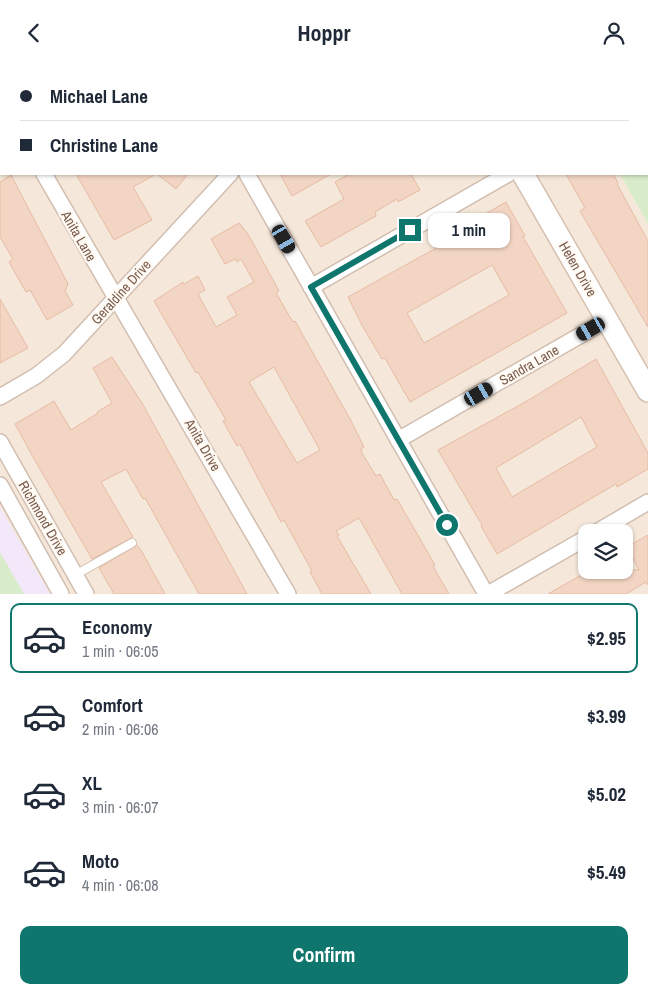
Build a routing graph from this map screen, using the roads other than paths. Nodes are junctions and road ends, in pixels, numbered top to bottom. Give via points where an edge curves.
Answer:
1 (45, 175) edge
2 (229, 175) edge
3 (248, 175) edge
4 (506, 175) edge
5 (524, 175) edge
6 (311, 287) junction
7 (115, 298) junction
8 (607, 320) junction
9 (648, 391) edge
10 (0, 397) edge
11 (398, 440) junction
12 (0, 442) edge
13 (0, 485) edge
14 (648, 502) edge
15 (610, 524) edge
16 (132, 543) dead end
17 (578, 543) edge
18 (75, 575) junction
19 (61, 594) edge
20 (86, 594) edge
21 (288, 594) edge
22 (487, 594) edge

1 - 7 street, Anita Lane
2 - 7 street, Geraldine Drive
3 - 6 street
4 - 6 street
5 - 8 street, Helen Drive
6 - 11 street
7 - 10 street, Geraldine Drive via 51,366
7 - 21 street, Anita Drive
8 - 9 street, Helen Drive
8 - 11 street, Sandra Lane
11 - 22 street
12 - 18 street, Richmond Drive
13 - 19 street, Richmond Drive
14 - 15 street
16 - 18 lane
17 - 22 street
18 - 20 street, Richmond Drive

